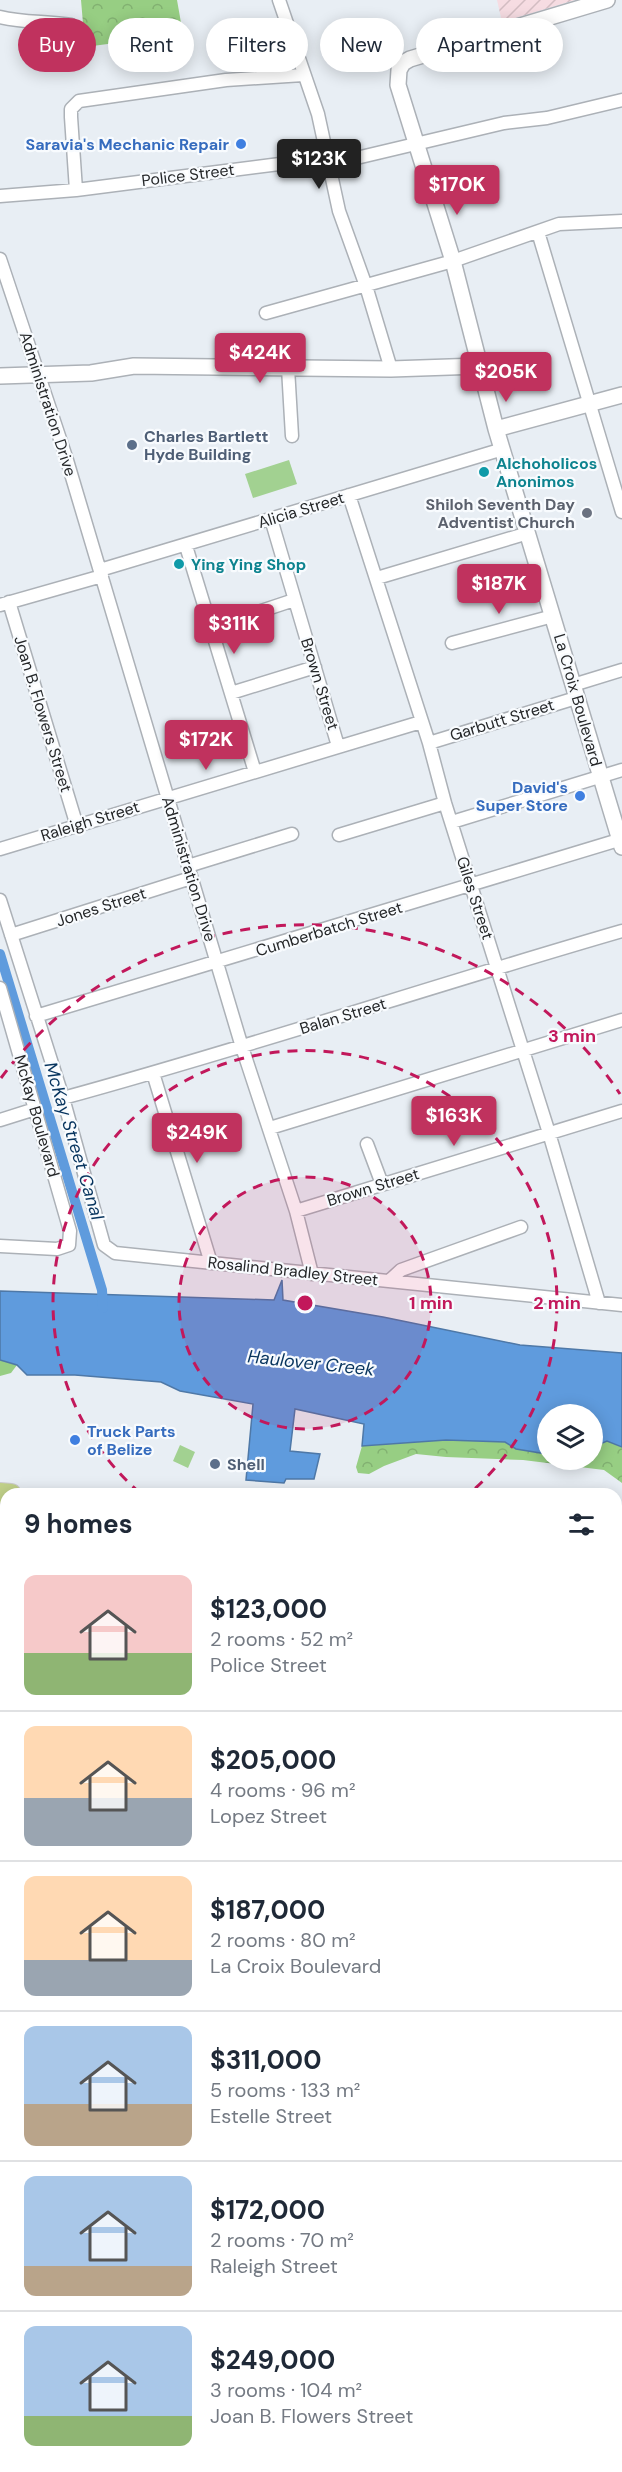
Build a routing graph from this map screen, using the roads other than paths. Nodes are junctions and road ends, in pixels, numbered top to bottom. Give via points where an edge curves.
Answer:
1 (279, 0) edge
2 (607, 0) edge
3 (0, 17) edge
4 (18, 21) edge
5 (303, 75) junction
6 (622, 100) edge
7 (418, 145) junction
8 (330, 160) junction
9 (76, 189) junction
10 (0, 195) edge
11 (622, 221) edge
12 (538, 232) junction
13 (453, 261) junction
14 (1, 266) edge
15 (366, 286) junction
16 (266, 313) dead end
17 (479, 366) junction
18 (288, 368) junction
19 (391, 369) junction
20 (0, 376) edge
21 (40, 376) junction
22 (622, 395) edge
23 (589, 404) junction
24 (496, 429) junction
25 (292, 436) dead end
26 (502, 449) junction
27 (349, 495) junction
28 (622, 512) edge
29 (271, 519) junction
30 (528, 533) junction
31 (186, 546) junction
32 (101, 573) junction
33 (377, 578) junction
34 (294, 600) junction
35 (5, 603) edge
36 (553, 616) junction
37 (210, 628) junction
38 (452, 643) dead end
39 (315, 667) junction
40 (622, 670) edge
41 (574, 691) junction
42 (231, 693) junction
43 (421, 722) junction
44 (429, 743) junction
45 (338, 746) junction
46 (622, 770) edge
47 (255, 772) junction
48 (600, 777) junction
49 (167, 798) junction
50 (445, 803) junction
51 (452, 822) junction
52 (77, 826) junction
53 (292, 834) dead end
54 (339, 836) dead end
55 (621, 842) edge
56 (0, 849) edge
57 (188, 866) junction
58 (191, 878) junction
59 (470, 886) junction
60 (0, 900) edge
61 (622, 932) edge
62 (11, 935) junction
63 (218, 963) junction
64 (497, 967) junction
65 (0, 988) edge
66 (36, 1017) junction
67 (622, 1020) edge
68 (6, 1029) edge
69 (242, 1047) junction
70 (522, 1049) junction
71 (153, 1073) junction
72 (63, 1098) junction
73 (35, 1109) junction
74 (622, 1111) edge
75 (0, 1120) edge
76 (270, 1128) junction
77 (549, 1133) junction
78 (367, 1144) dead end
79 (382, 1184) junction
80 (296, 1211) junction
81 (521, 1227) dead end
82 (0, 1246) edge
83 (109, 1250) joint
84 (211, 1263) junction
85 (312, 1274) junction
86 (389, 1281) junction
87 (598, 1303) junction
88 (622, 1305) edge

1 - 5 street
2 - 7 street, La Croix Boulevard via 403,63 398,85
3 - 4 street
5 - 8 street
5 - 9 street via 226,80 79,101 74,104 71,117
6 - 7 street, Police Street
7 - 8 street, Police Street via 348,160
7 - 13 street, La Croix Boulevard
8 - 9 street, Police Street
8 - 15 street via 339,211
9 - 10 street, Police Street
11 - 12 street via 572,222
12 - 13 street
12 - 23 street
13 - 15 street
13 - 17 street, La Croix Boulevard
14 - 21 street, Administration Drive
15 - 16 street
15 - 19 street
17 - 19 street
17 - 24 street, La Croix Boulevard
18 - 19 street
18 - 21 street via 134,366
18 - 25 street
20 - 21 street
21 - 32 street, Administration Drive
22 - 23 street
23 - 24 street
23 - 28 street
24 - 26 street, La Croix Boulevard
26 - 27 street, Alicia Street
26 - 30 street, La Croix Boulevard
27 - 29 street, Alicia Street
27 - 33 street, Giles Street
29 - 31 street, Alicia Street
29 - 34 street, Brown Street
30 - 33 street
30 - 36 street, La Croix Boulevard
31 - 32 street, Alicia Street
31 - 37 street
32 - 35 street, Alicia Street
32 - 49 street, Administration Drive
33 - 43 street, Giles Street
34 - 37 street
34 - 39 street, Brown Street
35 - 52 street, Joan B. Flowers Street
36 - 38 street
36 - 41 street, La Croix Boulevard
37 - 42 street
39 - 42 street
39 - 45 street, Brown Street
40 - 41 street, Garbutt Street
41 - 44 street, Garbutt Street
41 - 48 street, La Croix Boulevard
42 - 47 street
43 - 44 street, Giles Street
43 - 45 street, Raleigh Street
44 - 50 street, Giles Street
45 - 47 street, Raleigh Street
46 - 48 street
47 - 49 street, Raleigh Street
48 - 51 street
48 - 55 street, La Croix Boulevard
49 - 52 street, Raleigh Street
49 - 57 street, Administration Drive
50 - 51 street, Giles Street
50 - 54 street
51 - 59 street, Giles Street
52 - 56 street, Raleigh Street
53 - 57 street
55 - 59 street, Cumberbatch Street
57 - 58 street, Administration Drive
58 - 62 street, Jones Street
58 - 63 street, Administration Drive
59 - 63 street, Cumberbatch Street
59 - 64 street, Giles Street
60 - 62 street, McKay Boulevard
61 - 64 street, Balan Street
62 - 66 street, McKay Boulevard
63 - 66 street, Cumberbatch Street
63 - 69 street, Administration Drive
64 - 69 street, Balan Street
64 - 70 street, Giles Street
65 - 68 street, McKay Boulevard
66 - 72 street, McKay Boulevard
67 - 70 street
68 - 73 street, McKay Boulevard
69 - 71 street, Balan Street
69 - 76 street, Administration Drive
70 - 76 street
70 - 77 street, Giles Street
71 - 72 street, Balan Street
71 - 84 street
72 - 83 street, McKay Boulevard via 104,1245
73 - 75 street
73 - 82 street, McKay Boulevard via 70,1231 69,1245 57,1249
74 - 77 street, Brown Street
76 - 80 street, Administration Drive
77 - 79 street, Brown Street
77 - 87 street, Giles Street
78 - 79 street
79 - 80 street, Brown Street
80 - 85 street, Administration Drive
81 - 86 street via 401,1269
83 - 84 street, Rosalind Bradley Street
84 - 85 street, Rosalind Bradley Street
85 - 86 street, Rosalind Bradley Street
86 - 87 street, Rosalind Bradley Street
87 - 88 street, Rosalind Bradley Street

